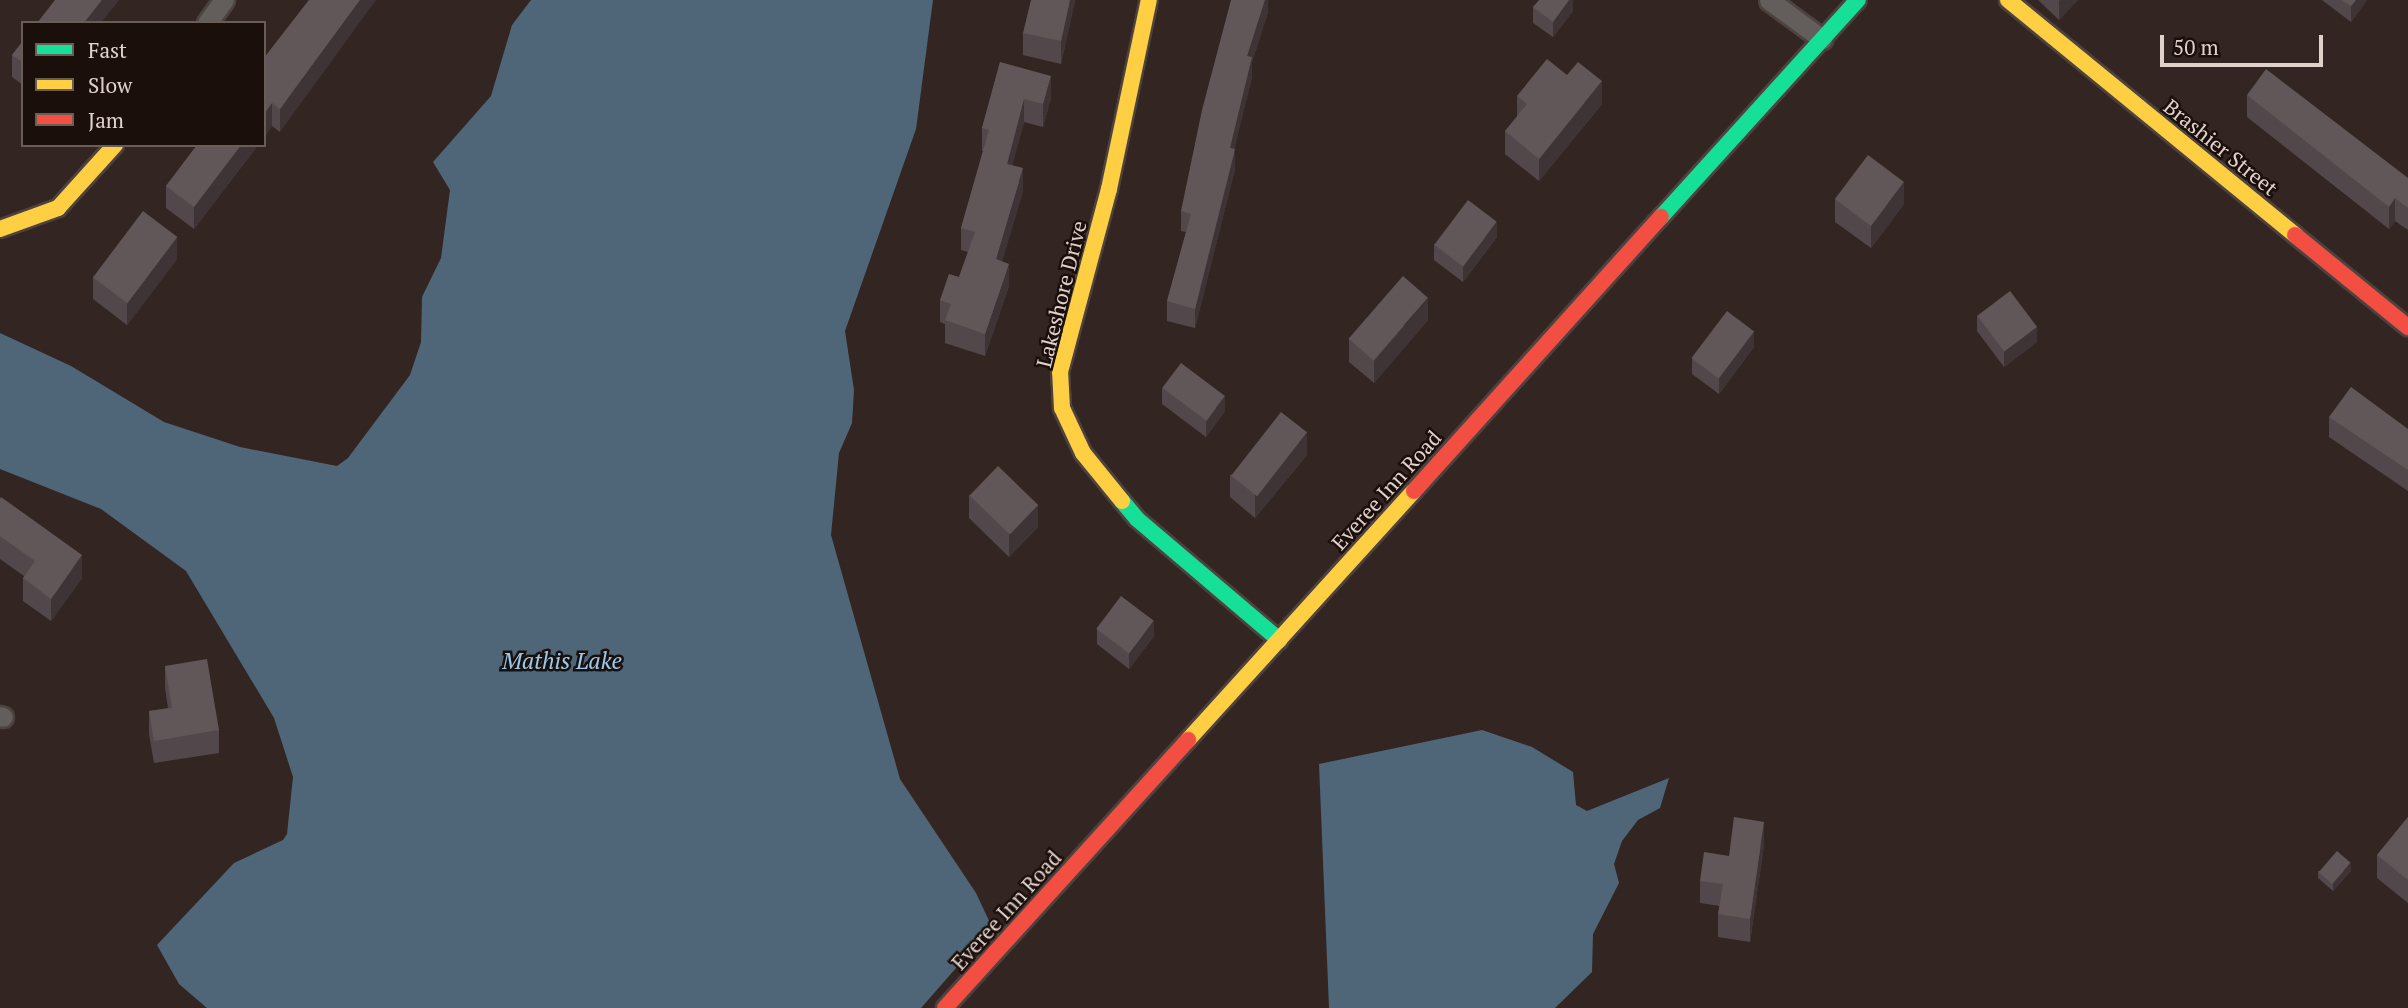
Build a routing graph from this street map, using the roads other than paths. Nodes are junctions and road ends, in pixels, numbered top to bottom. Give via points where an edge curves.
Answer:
1 (224, 0) edge
2 (1149, 0) edge
3 (1769, 0) edge
4 (1858, 0) edge
5 (2008, 0) edge
6 (208, 21) edge
7 (1822, 39) junction
8 (113, 147) edge
9 (0, 229) edge
10 (2408, 327) edge
11 (1279, 640) junction
12 (945, 1008) edge

1 - 6 street
2 - 11 street, Lakeshore Drive via 1109,189 1060,372 1062,408 1083,453 1137,519
3 - 7 street
4 - 7 street, Everee Inn Road
5 - 10 street, Brashier Street
7 - 11 street, Everee Inn Road
8 - 9 street via 58,208
11 - 12 street, Everee Inn Road

